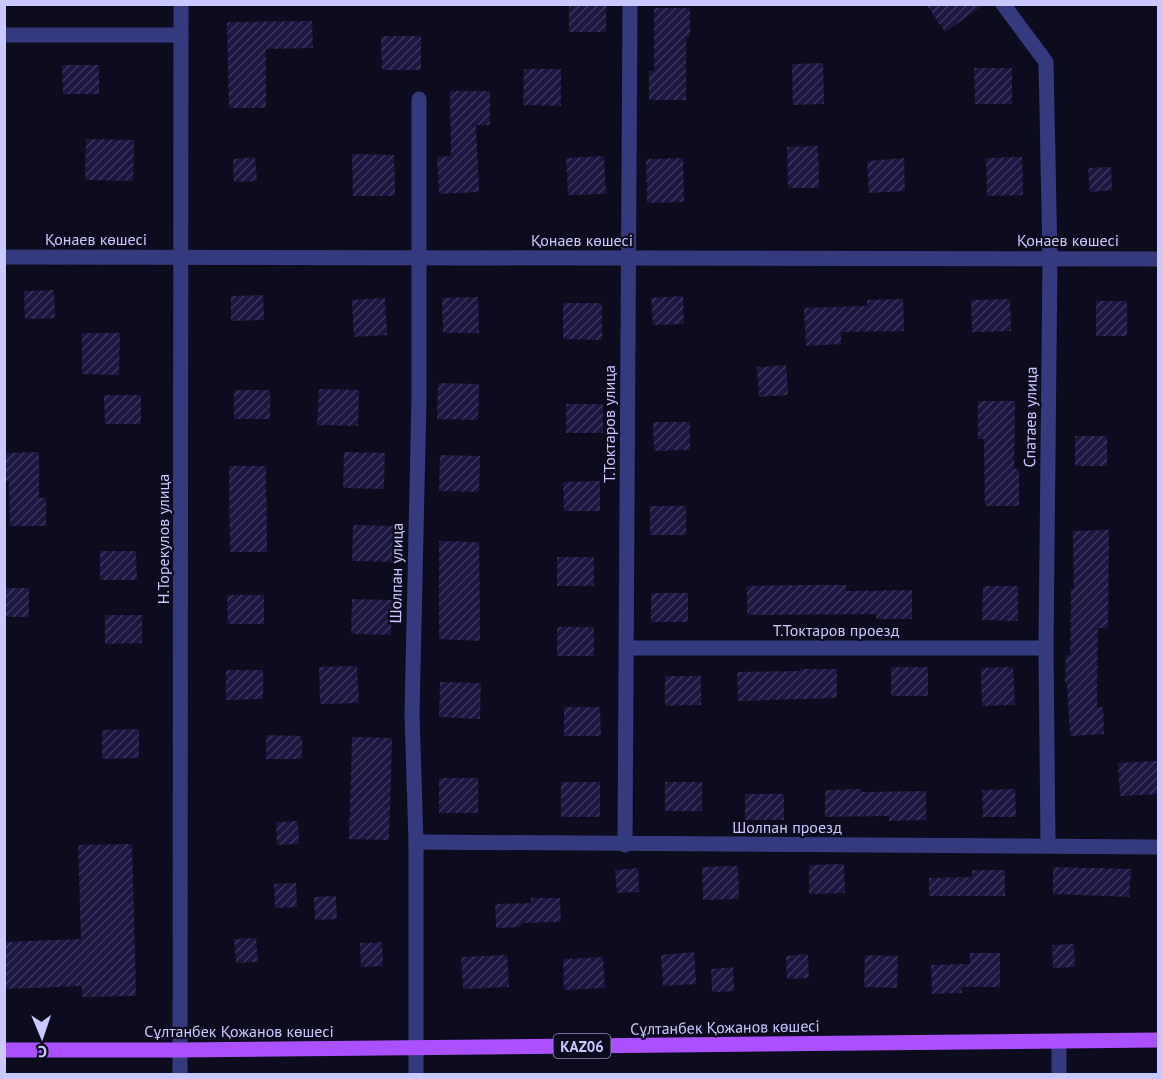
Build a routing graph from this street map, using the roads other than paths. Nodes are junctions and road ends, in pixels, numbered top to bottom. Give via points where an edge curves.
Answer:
1 (181, 4) edge
2 (630, 4) edge
3 (1003, 4) edge
4 (4, 35) edge
5 (181, 35) junction
6 (419, 99) dead end
7 (4, 257) edge
8 (181, 257) junction
9 (419, 258) junction
10 (629, 258) junction
11 (1050, 258) junction
12 (1158, 259) edge
13 (626, 648) junction
14 (1046, 648) junction
15 (416, 842) junction
16 (625, 844) junction
17 (1048, 845) junction
18 (1158, 847) edge
19 (1158, 1040) edge
20 (1059, 1042) junction
21 (416, 1048) junction
22 (4, 1050) edge
23 (180, 1050) junction
24 (180, 1074) edge
25 (416, 1074) edge
26 (1059, 1074) edge

1 - 5 street, Н.Торекулов улица
2 - 10 street, Т.Токтаров улица
3 - 11 street, Спатаев улица via 1046,62
4 - 5 street
5 - 8 street, Н.Торекулов улица
6 - 9 street, Шолпан улица
7 - 8 street, Қонаев көшесі
8 - 9 street, Қонаев көшесі
8 - 23 street, Н.Торекулов улица
9 - 10 street, Қонаев көшесі
9 - 15 street, Шолпан улица via 412,714
10 - 11 street, Қонаев көшесі
10 - 13 street, Т.Токтаров улица
11 - 12 street, Қонаев көшесі
11 - 14 street, Спатаев улица
13 - 14 street, Т.Токтаров проезд
13 - 16 street, Т.Токтаров улица
14 - 17 street, Спатаев улица
15 - 16 street, Шолпан проезд
15 - 21 street, Шолпан улица
16 - 17 street, Шолпан проезд
17 - 18 street, Шолпан проезд
19 - 20 main road, Сұлтанбек Қожанов көшесі / KАZ06
20 - 21 main road, Сұлтанбек Қожанов көшесі / KАZ06
20 - 26 street
21 - 23 main road, Сұлтанбек Қожанов көшесі / KАZ06
21 - 25 street, Шолпан улица
22 - 23 main road, Сұлтанбек Қожанов көшесі / KАZ06
23 - 24 street, Н.Торекулов улица

